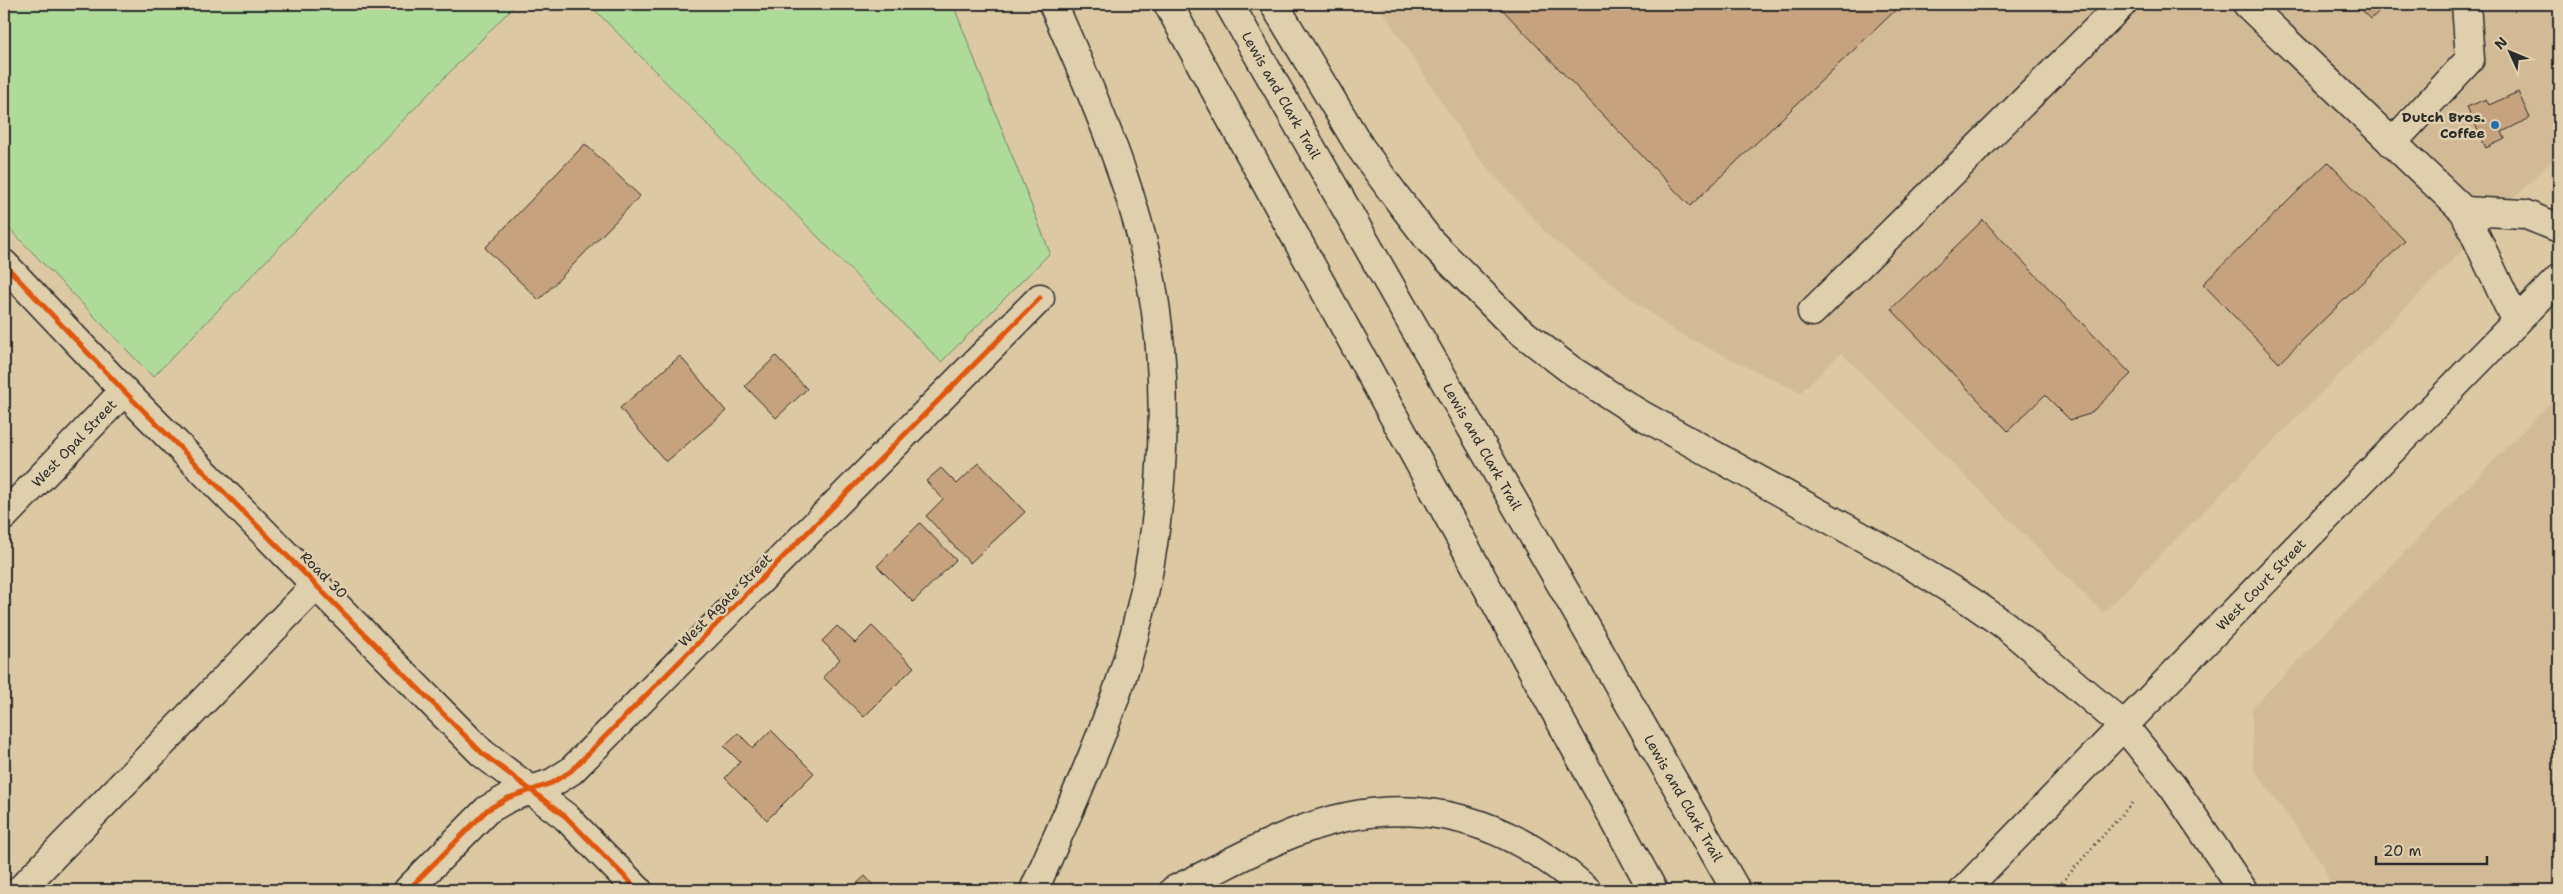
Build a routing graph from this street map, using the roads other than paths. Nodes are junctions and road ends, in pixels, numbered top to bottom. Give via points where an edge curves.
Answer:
1 (1054, 4) edge
2 (1168, 4) edge
3 (1229, 4) edge
4 (1274, 4) edge
5 (2122, 4) edge
6 (2247, 4) edge
7 (2466, 4) edge
8 (2392, 143) junction
9 (2464, 211) junction
10 (2559, 228) edge
11 (4, 264) edge
12 (2559, 278) edge
13 (1040, 298) dead end
14 (1812, 312) dead end
15 (2516, 322) junction
16 (124, 391) junction
17 (4, 516) edge
18 (317, 584) junction
19 (2124, 726) junction
20 (531, 792) junction
21 (20, 890) edge
22 (408, 890) edge
23 (638, 890) edge
24 (1034, 890) edge
25 (1174, 890) edge
26 (1586, 890) edge
27 (1653, 890) edge
28 (1736, 890) edge
29 (1964, 890) edge
30 (2243, 890) edge

1 - 24 main road via 1093,96 1129,195 1150,274 1160,345 1163,402 1155,526 1140,612 1100,739
2 - 27 main road
3 - 28 main road, Lewis and Clark Trail
4 - 19 main road via 1360,147 1397,198 1430,241 1515,327 1571,370 1638,413 1892,553 1970,601 2006,626
5 - 14 main road
6 - 8 main road
7 - 8 main road via 2470,59
8 - 9 main road
9 - 10 main road via 2524,214
9 - 15 main road
11 - 16 main road, Road 30
12 - 15 main road, West Court Street
13 - 20 main road, West Agate Street via 571,772
15 - 19 main road, West Court Street
16 - 17 main road, West Opal Street
16 - 18 main road, Road 30
18 - 20 main road, Road 30 via 482,753
18 - 21 main road
19 - 29 main road, West Court Street
19 - 30 main road via 2173,786
20 - 22 main road, West Agate Street via 508,798 486,810
20 - 23 main road, Road 30 via 566,816
25 - 26 main road via 1291,834 1335,820 1377,812 1416,811 1457,818 1497,830 1530,847

